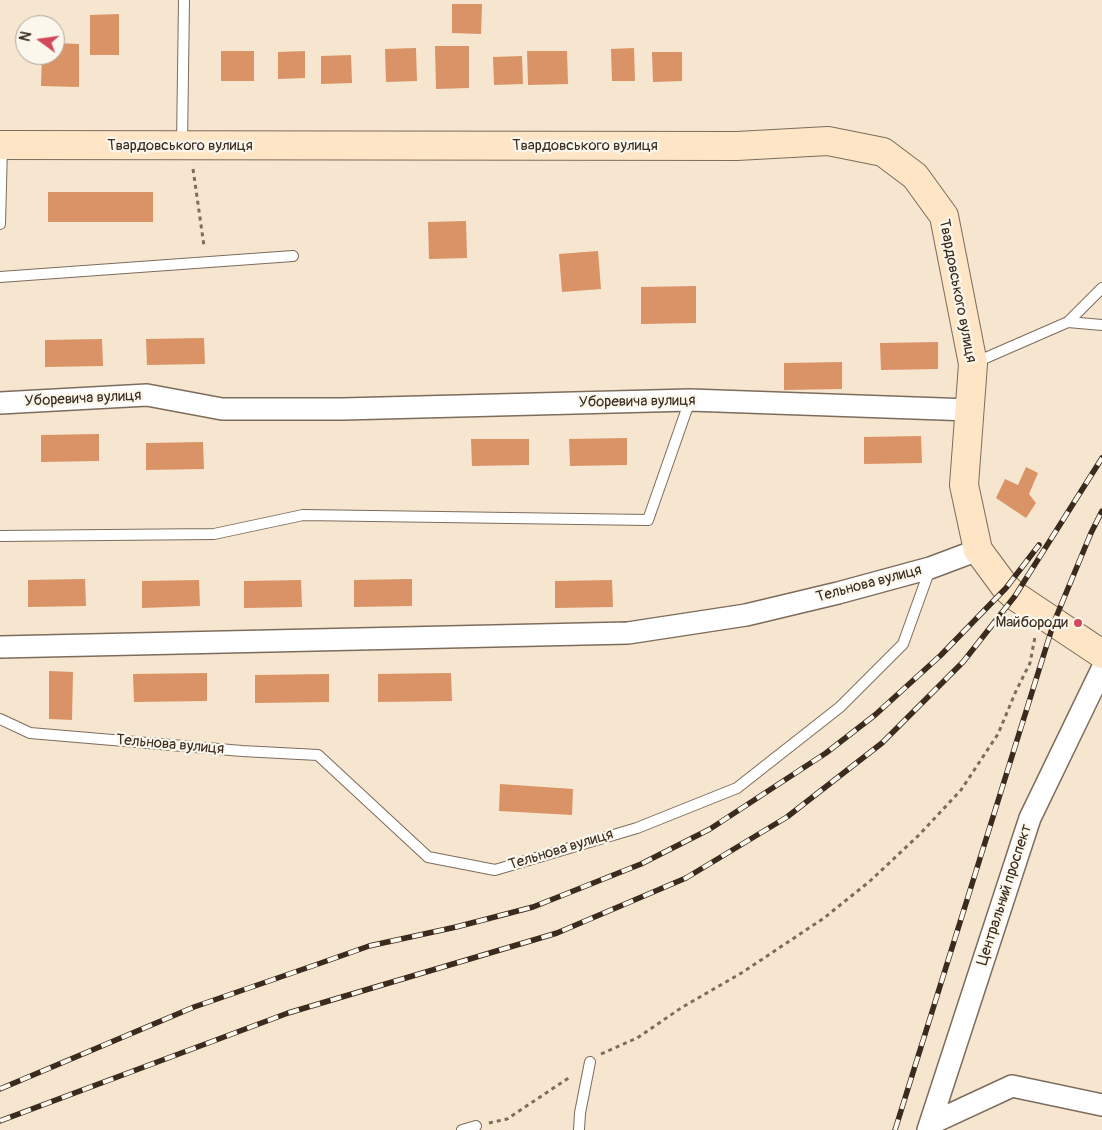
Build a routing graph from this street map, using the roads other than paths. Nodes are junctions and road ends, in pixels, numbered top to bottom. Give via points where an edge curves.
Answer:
1 (184, 0) edge
2 (1, 145) edge
3 (182, 146) junction
4 (0, 224) edge
5 (293, 256) dead end
6 (0, 277) edge
7 (1102, 288) edge
8 (1068, 322) junction
9 (1102, 325) edge
10 (973, 364) junction
11 (690, 400) junction
12 (0, 403) edge
13 (970, 410) junction
14 (0, 536) edge
15 (978, 550) junction
16 (930, 568) junction
17 (0, 647) edge
18 (1102, 654) edge
19 (1102, 669) edge
20 (0, 719) edge
21 (590, 1062) road end
22 (1102, 1105) edge
23 (476, 1126) road end
24 (929, 1127) edge
25 (462, 1130) edge
26 (578, 1130) edge

1 - 3 lane
2 - 3 main road, Твардовського вулиця
2 - 4 lane
3 - 10 main road, Твардовського вулиця via 737,146 828,141 884,152 915,176 944,216
5 - 6 lane
7 - 8 lane
8 - 9 lane
8 - 10 lane
10 - 13 main road, Твардовського вулиця
11 - 12 street, Уборевича вулиця via 343,409 222,408 148,395
11 - 13 street, Уборевича вулиця
11 - 14 lane via 648,520 303,515 214,534
13 - 15 main road via 964,485
15 - 16 street, Тельнова вулиця
15 - 18 main road via 1015,596
16 - 17 street, Тельнова вулиця via 746,615 628,632
16 - 20 lane, Тельнова вулиця via 903,644 840,707 737,788 636,828 495,870 428,857 318,755 30,733
19 - 24 street, Центральний проспект via 1030,818
21 - 26 lane
22 - 24 street via 1012,1086
23 - 25 lane

